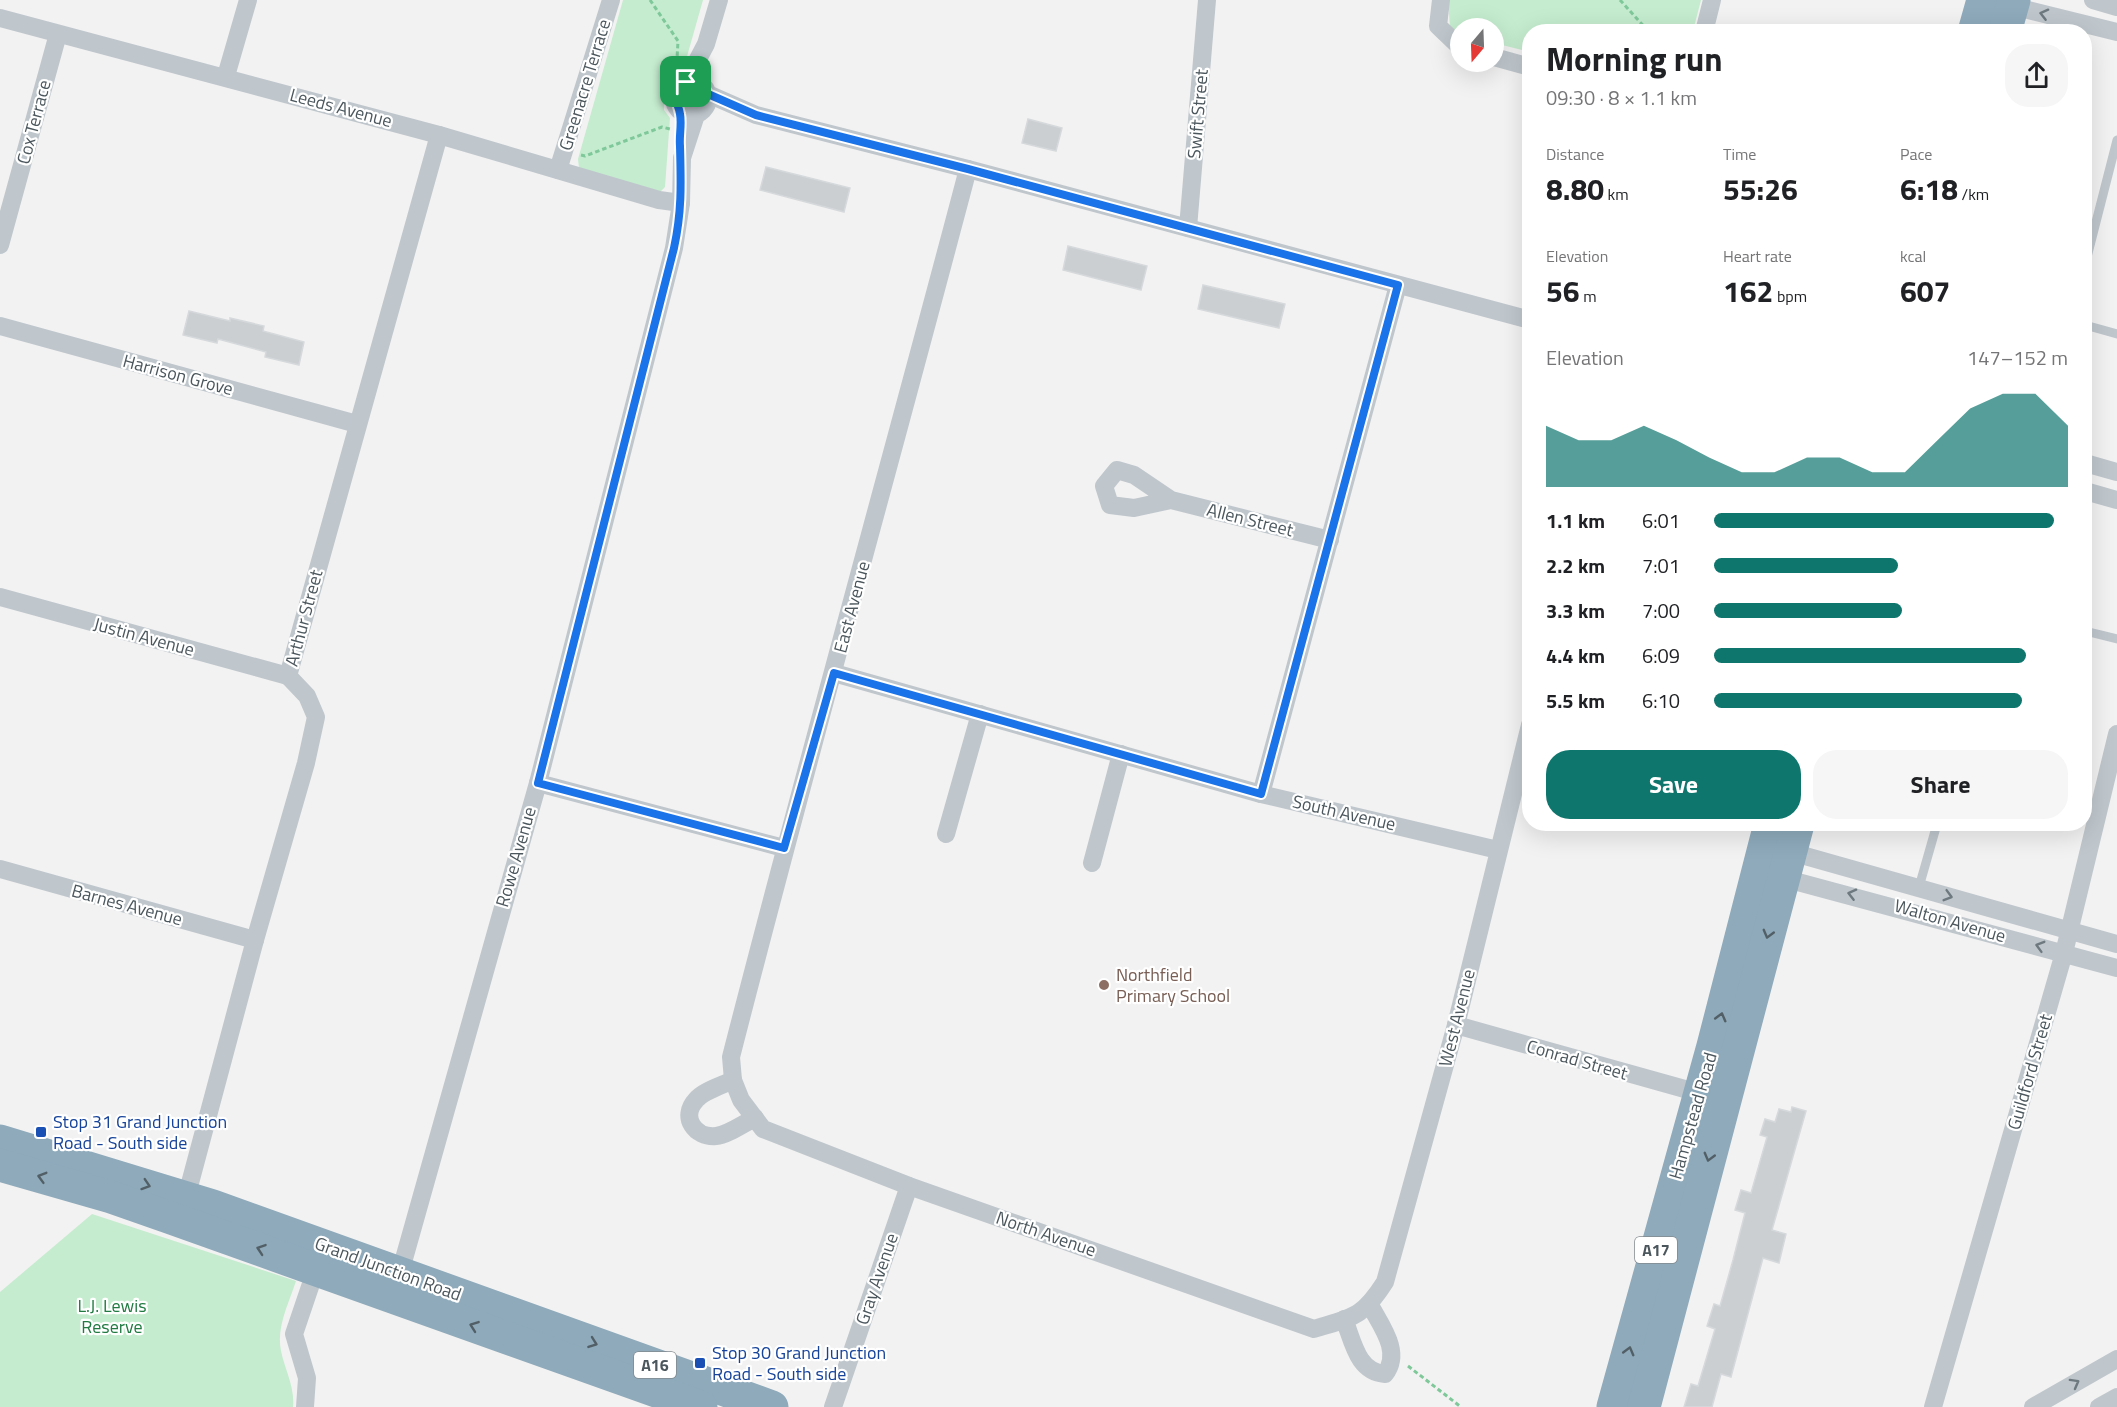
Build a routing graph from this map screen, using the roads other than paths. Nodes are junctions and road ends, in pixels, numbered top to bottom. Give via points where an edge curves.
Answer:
1 (248, 0) edge
2 (611, 0) edge
3 (719, 0) edge
4 (1207, 0) edge
5 (1441, 0) edge
6 (1712, 0) edge
7 (2093, 0) edge
8 (2001, 7) edge
9 (2117, 7) edge
10 (0, 18) edge
11 (1706, 24) edge
12 (1983, 24) edge
13 (2080, 24) edge
14 (2092, 27) edge
15 (2117, 32) edge
16 (58, 34) junction
17 (1450, 37) edge
18 (706, 44) junction
19 (1504, 60) edge
20 (1522, 65) edge
21 (226, 76) junction
22 (686, 82) junction
23 (698, 103) junction
24 (439, 135) junction
25 (2117, 140) edge
26 (968, 169) junction
27 (558, 170) junction
28 (681, 203) junction
29 (1188, 228) junction
30 (2092, 238) edge
31 (0, 245) edge
32 (1398, 285) junction
33 (1522, 318) edge
34 (0, 326) edge
35 (2092, 328) edge
36 (2117, 334) edge
37 (357, 424) junction
38 (2092, 465) edge
39 (2117, 472) edge
40 (2092, 493) edge
41 (1171, 500) dead end
42 (2117, 500) edge
43 (1329, 540) junction
44 (0, 597) edge
45 (2092, 633) edge
46 (2117, 639) edge
47 (834, 673) junction
48 (288, 676) junction
49 (980, 714) junction
50 (2117, 735) edge
51 (1121, 754) junction
52 (1522, 756) edge
53 (538, 783) junction
54 (1261, 794) junction
55 (1935, 831) edge
56 (946, 834) dead end
57 (784, 848) junction
58 (1778, 849) edge
59 (1498, 850) junction
60 (1092, 863) dead end
61 (0, 869) edge
62 (1919, 887) junction
63 (2069, 930) junction
64 (255, 940) junction
65 (2117, 944) edge
66 (2064, 953) junction
67 (2117, 968) edge
68 (1456, 1025) junction
69 (733, 1080) junction
70 (1711, 1097) junction
71 (741, 1100) joint
72 (755, 1118) junction
73 (0, 1141) edge
74 (0, 1165) edge
75 (909, 1186) junction
76 (186, 1198) junction
77 (320, 1258) junction
78 (400, 1274) junction
79 (1357, 1313) junction
80 (533, 1334) junction
81 (2117, 1359) edge
82 (2117, 1397) edge
83 (305, 1407) edge
84 (701, 1407) edge
85 (772, 1407) edge
86 (833, 1407) edge
87 (1613, 1407) edge
88 (1644, 1407) edge
89 (1933, 1407) edge
90 (2033, 1407) edge
91 (2099, 1407) edge

1 - 21 street
2 - 27 street, Greenacre Terrace
3 - 18 street, Rowe Avenue
4 - 29 street, Swift Street
5 - 17 street via 1438,26
6 - 11 street
7 - 9 street
8 - 12 highway
13 -> 8 street
10 - 16 street, Leeds Avenue
15 -> 14 street
16 - 21 street, Leeds Avenue
16 - 31 street, Cox Terrace
18 - 22 street, Rowe Avenue
18 - 23 street, Rowe Avenue
19 - 20 street
21 - 24 street, Leeds Avenue
22 - 23 street via 696,81
22 - 23 street, Rowe Avenue via 676,89 674,101
23 - 26 street
23 - 28 street, Rowe Avenue via 682,158
24 - 27 street, Leeds Avenue
24 - 37 street, Arthur Street
25 - 30 lane
26 - 29 street
26 - 47 street, East Avenue
27 - 28 street, Leeds Avenue
28 - 53 street, Rowe Avenue via 674,248
29 - 32 street
32 - 33 street
32 - 43 street
34 - 37 street, Harrison Grove
35 - 36 lane
37 - 48 street, Arthur Street
38 - 39 street
40 - 42 street
41 - 43 street, Allen Street
43 - 54 street
44 - 48 street, Justin Avenue
45 - 46 lane
47 - 49 street, South Avenue
47 - 57 street, East Avenue
48 - 64 street, Arthur Street via 307,696 316,717
49 - 51 street, South Avenue
49 - 56 street
50 - 63 street, Guildford Street
51 - 54 street, South Avenue
51 - 60 street
52 - 59 street, West Avenue
53 - 57 street
53 - 78 street, Rowe Avenue
54 - 59 street, South Avenue
55 - 62 lane
57 - 69 street, East Avenue via 731,1057
58 - 62 street, Walton Avenue
66 -> 58 street, Walton Avenue
58 - 70 highway, Hampstead Road / A17
59 - 68 street, West Avenue
61 - 64 street, Barnes Avenue
62 -> 63 street, Walton Avenue
63 - 65 street, Walton Avenue
63 - 66 street, Guildford Street
64 - 76 street, Arthur Street
66 - 67 street, Walton Avenue
66 - 89 street, Guildford Street
68 - 70 street, Conrad Street
68 - 79 street, West Avenue via 1385,1282
69 - 71 street, East Avenue
69 - 72 street via 696,1099 689,1114 690,1124 698,1133 717,1136
87 -> 70 highway, Hampstead Road / A17
70 -> 88 highway, Hampstead Road / A17
71 - 72 street, North Avenue
72 - 75 street, North Avenue via 763,1129
73 -> 76 highway, Grand Junction Road / A16
77 -> 74 highway, Grand Junction Road / A16
75 - 79 street, North Avenue via 1314,1329
75 - 86 street, Gray Avenue
76 - 77 highway, Grand Junction Road / A16
77 - 78 highway, Grand Junction Road / A16
80 -> 77 highway, Grand Junction Road / A16
77 - 83 street via 294,1334 307,1378
78 - 80 highway, Grand Junction Road / A16
79 - 79 street via 1362,1364 1374,1373 1385,1374 1390,1367 1392,1348
80 - 84 highway, Grand Junction Road / A16
80 -> 85 highway, Grand Junction Road / A16
90 -> 81 street
82 - 91 street

